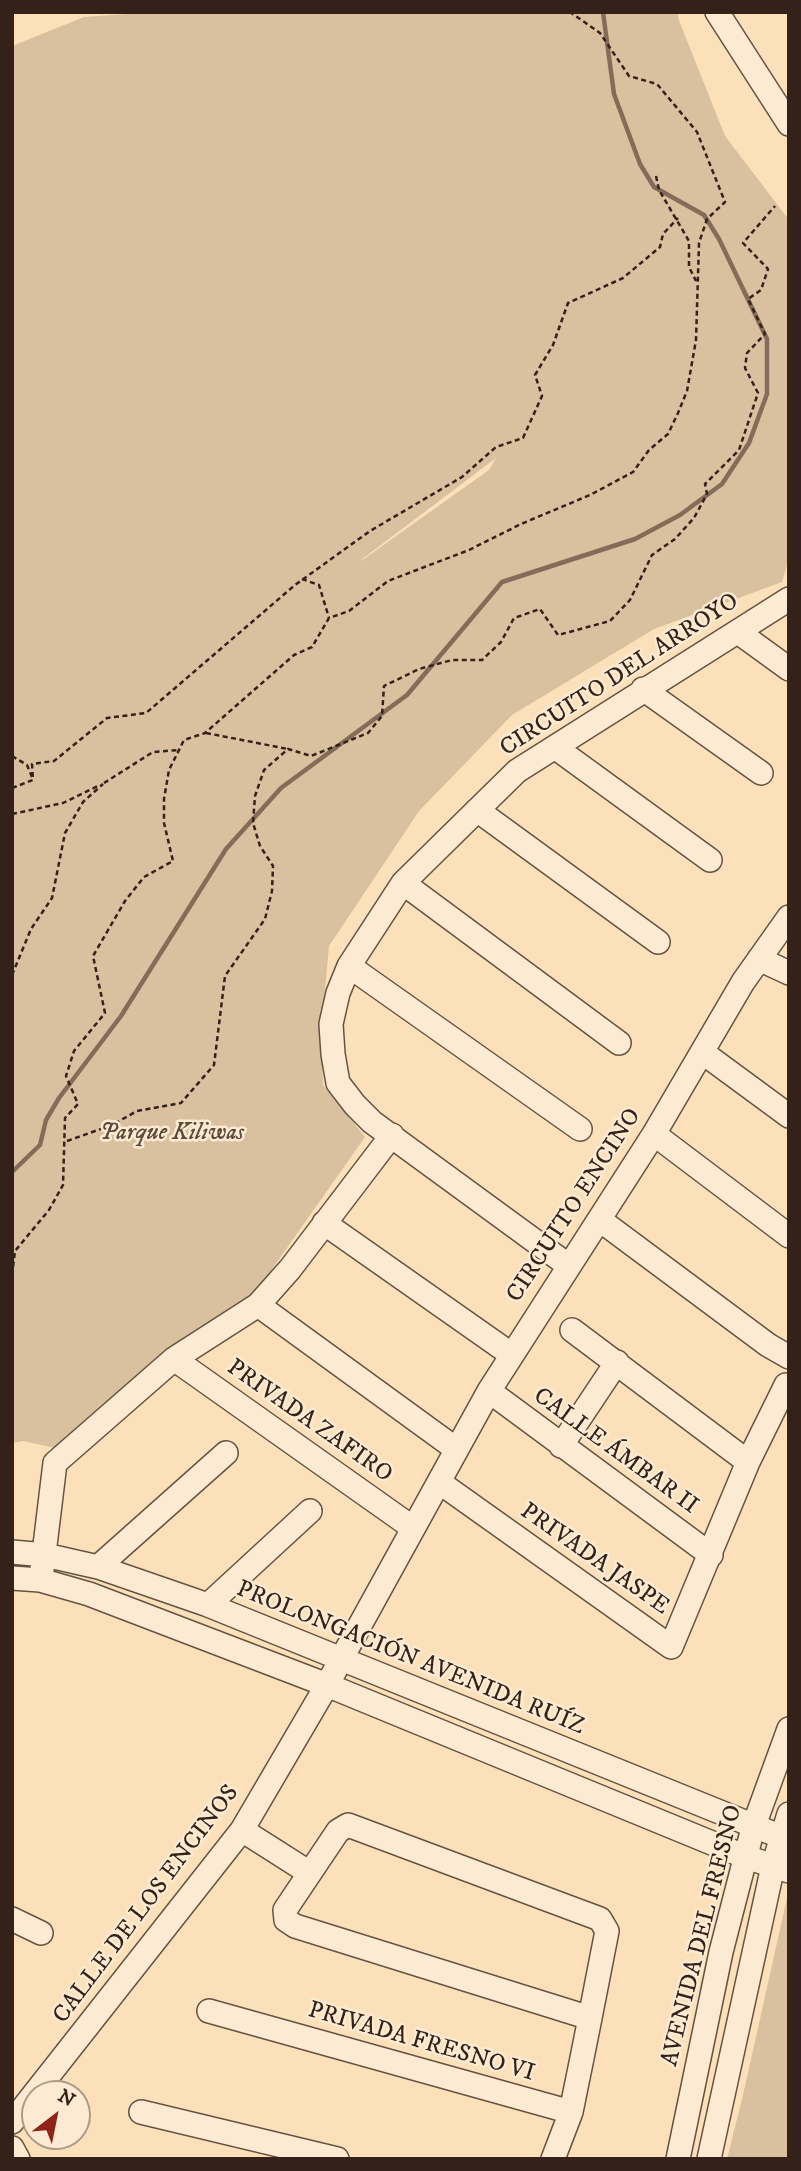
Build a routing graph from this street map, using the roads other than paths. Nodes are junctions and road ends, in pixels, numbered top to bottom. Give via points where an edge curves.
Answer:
1 (717, 12) edge
2 (789, 124) edge
3 (789, 599) edge
4 (738, 632) junction
5 (789, 669) edge
6 (643, 689) junction
7 (556, 748) junction
8 (761, 773) dead end
9 (477, 810) junction
10 (710, 860) dead end
11 (403, 883) junction
12 (789, 917) edge
13 (658, 942) dead end
14 (759, 959) junction
15 (349, 966) junction
16 (789, 973) edge
17 (619, 1043) dead end
18 (702, 1052) junction
19 (789, 1116) edge
20 (580, 1129) dead end
21 (654, 1134) junction
22 (392, 1135) junction
23 (600, 1220) junction
24 (324, 1223) junction
25 (789, 1237) edge
26 (569, 1266) junction
27 (258, 1305) junction
28 (572, 1330) dead end
29 (512, 1355) junction
30 (789, 1357) edge
31 (174, 1359) junction
32 (617, 1362) junction
33 (786, 1385) dead end
34 (489, 1391) junction
35 (561, 1446) junction
36 (456, 1449) junction
37 (226, 1453) dead end
38 (748, 1462) junction
39 (439, 1482) junction
40 (310, 1511) dead end
41 (413, 1528) junction
42 (12, 1552) edge
43 (46, 1555) junction
44 (711, 1555) junction
45 (98, 1567) junction
46 (12, 1578) edge
47 (40, 1580) junction
48 (208, 1605) junction
49 (343, 1657) junction
50 (327, 1685) junction
51 (789, 1729) edge
52 (789, 1814) edge
53 (753, 1828) junction
54 (243, 1830) junction
55 (785, 1839) edge
56 (746, 1857) junction
57 (781, 1868) edge
58 (308, 1872) junction
59 (12, 1919) edge
60 (41, 1933) dead end
61 (209, 2011) dead end
62 (590, 2018) junction
63 (141, 2112) dead end
64 (571, 2112) junction
65 (12, 2122) edge
66 (12, 2148) edge
67 (18, 2159) edge
68 (337, 2159) edge
69 (553, 2159) edge
70 (678, 2159) edge
71 (709, 2159) edge

1 - 2 street
3 - 4 street, CIRCUITO DEL ARROYO
4 - 5 street
4 - 6 street, CIRCUITO DEL ARROYO
6 - 7 street, CIRCUITO DEL ARROYO
6 - 8 street
7 - 9 street, CIRCUITO DEL ARROYO via 517,771
7 - 10 street
9 - 11 street, CIRCUITO DEL ARROYO
9 - 13 street
11 - 15 street, CIRCUITO DEL ARROYO
11 - 17 street
12 - 14 street, CIRCUITO ENCINO
14 - 16 street
14 - 18 street, CIRCUITO ENCINO
15 - 20 street
15 - 22 street, CIRCUITO DEL ARROYO via 331,1024 338,1083 372,1122
18 - 19 street
18 - 21 street, CIRCUITO ENCINO
21 - 23 street, CIRCUITO ENCINO
21 - 25 street
22 - 24 street
22 - 26 street, CIRCUITO DEL ARROYO
23 - 26 street, CIRCUITO ENCINO
23 - 30 street
24 - 27 street
24 - 29 street
26 - 29 street, CIRCUITO ENCINO
27 - 31 street
27 - 36 street
28 - 32 street
29 - 34 street, CIRCUITO ENCINO
31 - 41 street, PRIVADA ZAFIRO
31 - 43 street via 55,1464
32 - 35 street
32 - 38 street
33 - 38 street
34 - 35 street, CALLE ÁMBAR II
34 - 36 street, CIRCUITO ENCINO
35 - 44 street, CALLE ÁMBAR II
36 - 39 street, CIRCUITO ENCINO
37 - 45 street
38 - 44 street
39 - 41 street, CIRCUITO ENCINO
39 - 44 street, PRIVADA JASPE via 671,1647
40 - 48 street
41 - 49 street, CALLE DE LOS ENCINOS
42 - 43 street, PROLONGACIÓN AVENIDA RUÍZ
43 - 45 street, PROLONGACIÓN AVENIDA RUÍZ
43 - 47 street
45 - 48 street, PROLONGACIÓN AVENIDA RUÍZ
46 - 47 street
47 - 50 street via 89,1594
48 - 49 street, PROLONGACIÓN AVENIDA RUÍZ
49 - 50 street, CALLE DE LOS ENCINOS
49 - 53 street, PROLONGACIÓN AVENIDA RUÍZ
50 - 54 street, CALLE DE LOS ENCINOS
50 - 56 street
51 - 53 street, AVENIDA DEL FRESNO
52 - 55 street
53 - 55 street, PROLONGACIÓN AVENIDA RUÍZ
53 - 56 street, AVENIDA DEL FRESNO
54 - 58 street
54 - 65 street, CALLE DE LOS ENCINOS
55 - 57 street
56 - 57 street
56 - 70 street, AVENIDA DEL FRESNO via 720,1952
57 - 71 street
58 - 62 street via 285,1910 286,1920 295,1926
58 - 62 street via 338,1831 348,1825 605,1924
59 - 60 street
61 - 64 street, PRIVADA FRESNO VI
62 - 64 street
63 - 68 street
64 - 69 street
66 - 67 street

